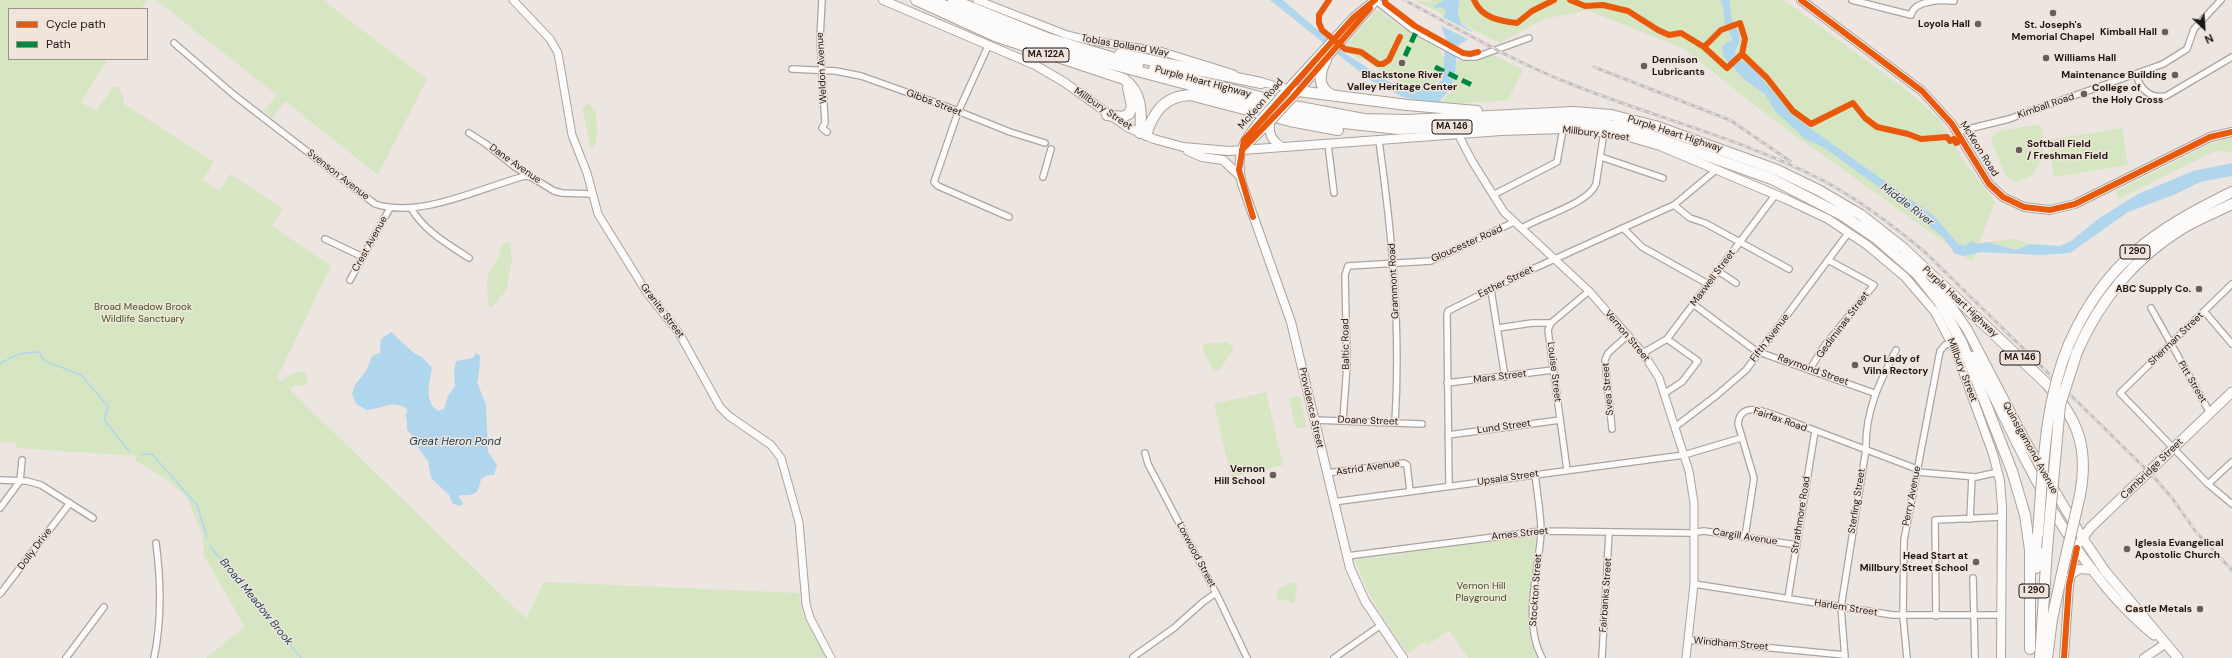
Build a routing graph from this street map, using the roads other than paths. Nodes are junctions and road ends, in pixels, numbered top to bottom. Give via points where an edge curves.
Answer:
1 (513, 0) edge
2 (822, 0) edge
3 (884, 0) edge
4 (916, 0) edge
5 (931, 0) edge
6 (953, 0) edge
7 (977, 0) edge
8 (1375, 0) edge
9 (1801, 0) edge
10 (1852, 0) edge
11 (1946, 0) edge
12 (2221, 0) edge
13 (1954, 1) dead end
14 (1047, 38) junction
15 (1529, 38) dead end
16 (174, 43) dead end
17 (988, 44) junction
18 (1323, 57) junction
19 (2232, 57) edge
20 (792, 69) dead end
21 (822, 70) junction
22 (2136, 75) junction
23 (1124, 79) junction
24 (1261, 83) junction
25 (1286, 91) junction
26 (1296, 94) junction
27 (1334, 96) junction
28 (958, 112) junction
29 (1537, 112) junction
30 (1107, 115) junction
31 (1271, 121) junction
32 (1563, 129) junction
33 (1461, 130) junction
34 (827, 132) dead end
35 (1604, 132) junction
36 (1956, 132) junction
37 (2232, 132) edge
38 (469, 134) dead end
39 (1143, 134) junction
40 (1379, 141) junction
41 (1045, 143) dead end
42 (1328, 144) junction
43 (1183, 147) junction
44 (1282, 147) junction
45 (1050, 149) dead end
46 (1242, 150) junction
47 (1601, 157) junction
48 (1716, 170) junction
49 (1240, 176) junction
50 (532, 177) junction
51 (1043, 177) dead end
52 (1663, 178) dead end
53 (2232, 192) edge
54 (1334, 193) dead end
55 (591, 194) junction
56 (1776, 194) junction
57 (1493, 195) junction
58 (2232, 204) edge
59 (1674, 205) junction
60 (390, 208) junction
61 (411, 208) junction
62 (1009, 217) dead end
63 (1514, 222) junction
64 (1522, 228) junction
65 (1624, 228) junction
66 (1849, 232) junction
67 (325, 239) dead end
68 (1739, 243) junction
69 (1903, 248) junction
70 (363, 257) junction
71 (469, 258) dead end
72 (1556, 260) junction
73 (1828, 260) junction
74 (1394, 264) junction
75 (1347, 267) joint
76 (1789, 269) dead end
77 (1718, 271) junction
78 (350, 280) dead end
79 (1736, 283) dead end
80 (1708, 284) junction
81 (2232, 284) edge
82 (1492, 290) junction
83 (1589, 291) junction
84 (1940, 303) junction
85 (1693, 304) junction
86 (2151, 308) dead end
87 (2204, 311) junction
88 (1551, 323) junction
89 (1498, 328) junction
90 (1627, 336) junction
91 (1667, 339) junction
92 (1952, 342) junction
93 (2232, 344) edge
94 (2170, 345) junction
95 (1896, 350) dead end
96 (1761, 351) junction
97 (1643, 353) junction
98 (1810, 369) junction
99 (1553, 370) junction
100 (1504, 377) junction
101 (1447, 383) junction
102 (2232, 392) edge
103 (1664, 393) junction
104 (1874, 393) junction
105 (2210, 413) junction
106 (1314, 420) junction
107 (1344, 420) junction
108 (1560, 420) junction
109 (1395, 422) junction
110 (1422, 424) dead end
111 (1675, 427) junction
112 (1612, 429) dead end
113 (1815, 431) junction
114 (1448, 435) junction
115 (1741, 438) junction
116 (1866, 449) junction
117 (2174, 449) junction
118 (1145, 452) dead end
119 (1684, 455) junction
120 (22, 460) dead end
121 (2232, 462) edge
122 (1567, 470) junction
123 (1917, 471) junction
124 (1998, 472) junction
125 (1327, 473) junction
126 (1535, 474) junction
127 (1972, 477) junction
128 (0, 480) edge
129 (20, 481) junction
130 (2208, 484) junction
131 (1449, 486) junction
132 (1410, 491) junction
133 (1333, 502) junction
134 (70, 503) junction
135 (2232, 504) edge
136 (0, 508) edge
137 (2002, 517) junction
138 (93, 518) dead end
139 (1970, 519) junction
140 (1541, 531) junction
141 (1609, 532) junction
142 (1694, 532) junction
143 (2033, 534) junction
144 (1745, 537) junction
145 (2082, 537) junction
146 (156, 543) dead end
147 (1796, 545) junction
148 (2077, 548) junction
149 (1347, 556) junction
150 (2093, 570) junction
151 (2066, 574) junction
152 (1973, 578) dead end
153 (1694, 584) junction
154 (1216, 593) junction
155 (0, 594) edge
156 (1788, 598) junction
157 (104, 607) dead end
158 (1841, 607) junction
159 (2001, 614) junction
160 (1974, 615) junction
161 (1903, 616) junction
162 (1936, 616) junction
163 (1381, 625) junction
164 (1688, 640) junction
165 (2165, 644) junction
166 (2030, 653) edge
167 (1845, 656) edge
168 (1133, 657) edge
169 (66, 658) edge
170 (154, 658) edge
171 (831, 658) edge
172 (1247, 658) edge
173 (1334, 658) edge
174 (1403, 658) edge
175 (1542, 658) edge
176 (1602, 658) edge
177 (1686, 658) edge
178 (1908, 658) edge
179 (1975, 658) edge
180 (2001, 658) edge
181 (2040, 658) edge
182 (2046, 658) edge
183 (2064, 658) edge
184 (2144, 658) edge
185 (2178, 658) edge

1 - 55 street, Granite Street via 550,39 558,53 569,120 587,173
2 - 21 street, Weldon Avenue
3 - 17 main road, Millbury Street
4 - 23 highway, MA 122A via 995,36
5 - 33 highway, Purple Heart Highway / MA 146 via 1044,45 1092,60 1314,119 1385,128
6 - 14 highway, Purple Heart Highway / MA 122A
7 - 24 street, Tobias Bolland Way via 1067,35 1172,54
8 - 15 street via 1408,26 1461,56 1474,57
8 - 18 main road, McKeon Road via 1362,9
9 - 36 main road, McKeon Road via 1922,91 1944,113
10 - 11 street via 1910,15 1915,7 1924,3
11 - 13 street
12 - 22 street, Kimball Road via 2194,29 2187,49 2163,64
14 - 24 highway, MA 122A
14 - 29 highway, Purple Heart Highway / MA 146 via 1294,106 1349,117 1406,120
16 - 60 street, Svenson Avenue via 234,95 348,184 375,204
17 - 28 street
17 - 30 main road, Millbury Street via 1050,74
18 - 25 main road, McKeon Road
18 - 26 main road, McKeon Road
18 - 27 highway via 1320,79 1323,88
19 - 22 street via 2166,96 2156,97 2148,94 2142,89
20 - 21 street, Gibbs Street
21 - 28 street, Gibbs Street via 842,71 861,76
21 - 34 street, Weldon Avenue via 825,123 822,128
22 - 36 street, Kimball Road via 2009,119
23 - 30 highway via 1132,97 1131,112 1122,117
23 - 39 highway via 1133,87 1139,99
24 - 25 street, Tobias Bolland Way / MA 122A
25 - 26 street, Tobias Bolland Way / MA 122A
25 - 46 main road, McKeon Road, bridge via 1246,136
26 - 27 highway
26 - 31 main road, McKeon Road, bridge
27 - 29 highway via 1451,110
28 - 41 street, Gibbs Street
28 - 62 street via 934,184
29 - 69 highway, Purple Heart Highway / MA 146 via 1587,112 1634,120 1752,160 1842,203 1873,223
30 - 39 main road, Millbury Street
31 - 44 main road via 1271,137
31 - 46 main road, McKeon Road
32 - 33 main road, Millbury Street
32 - 35 main road, Millbury Street
32 - 57 street via 1557,162
33 - 39 highway via 1351,132 1290,121 1190,95 1175,97 1161,105
33 - 40 main road, Millbury Street
33 - 57 street, Vernon Street
33 - 84 highway, Purple Heart Highway / MA 146 via 1550,121 1602,124 1650,134 1754,172 1809,196 1861,227 1905,262
35 - 47 street
35 - 48 main road, Millbury Street via 1660,146
36 - 37 main road, McKeon Road via 1983,177 1996,191 2015,203 2045,210 2075,204 2210,137
38 - 50 street, Dane Avenue
39 - 43 main road, Millbury Street
40 - 42 main road, Millbury Street
40 - 74 street, Grammont Road
42 - 44 main road, Millbury Street
42 - 54 street
43 - 46 main road, Millbury Street via 1213,151
43 - 49 main road via 1202,157 1226,161
44 - 46 main road, Millbury Street
45 - 51 street
46 - 49 main road, Providence Street
47 - 52 street
47 - 64 street via 1593,191
48 - 56 main road, Millbury Street
48 - 59 street, Esther Street
49 - 106 main road, Providence Street via 1291,322
50 - 55 street, Dane Avenue via 554,191
50 - 61 street, Svenson Avenue via 525,176 442,202
53 - 143 highway, I 290, bridge via 2178,219 2151,238 2131,255 2095,296 2082,317 2055,383
55 - 171 street, Granite Street via 603,224 647,293 679,333 714,399 730,416 771,445 781,458 798,522 806,604 810,618
56 - 66 main road, Millbury Street
56 - 68 street, Maxwell Street
57 - 63 street, Vernon Street via 1501,209
58 - 181 highway, I 290, bridge via 2182,229 2138,263 2102,304 2076,352 2059,410
59 - 65 street, Esther Street
59 - 68 street via 1690,218
60 - 61 street, Svenson Avenue
60 - 70 street, Crest Avenue
61 - 71 street via 428,230
63 - 64 street, Vernon Street
63 - 74 street, Gloucester Road via 1431,261
64 - 72 street, Vernon Street
65 - 72 street, Esther Street
65 - 80 street via 1642,247
66 - 73 street, Fifth Avenue
66 - 92 main road, Millbury Street via 1909,282 1935,312
67 - 70 street
68 - 76 street
68 - 77 street, Maxwell Street
69 - 145 main road, Quinsigamond Avenue via 1935,283 1959,316 2034,455
69 - 151 highway, Purple Heart Highway / MA 146, bridge via 2046,383 2068,409 2079,432 2083,453 2083,481
70 - 78 street, Crest Avenue
72 - 82 street, Esther Street
72 - 83 street, Vernon Street
73 - 96 street, Fifth Avenue
73 - 98 street, Gediminas Street via 1874,285 1825,345
74 - 75 street, Gloucester Road
74 - 109 street, Grammont Road via 1397,372
75 - 107 street, Baltic Road
77 - 79 street
77 - 80 street, Maxwell Street
80 - 85 street, Maxwell Street
81 - 87 street, Sherman Street
82 - 89 street
82 - 101 street, Esther Street via 1451,308 1447,313
83 - 88 street
83 - 90 street, Vernon Street
84 - 143 highway, Purple Heart Highway / MA 146 via 1966,352 2012,471
84 - 148 main road, Quinsigamond Avenue via 1965,338 2040,487
85 - 91 street, Maxwell Street
85 - 96 street, Raymond Street via 1751,347
86 - 94 street, Pitt Street
87 - 93 street
87 - 94 street, Sherman Street
88 - 89 street
88 - 99 street, Louise Street via 1548,330
89 - 100 street
90 - 97 street, Vernon Street
90 - 112 street, Svea Street via 1608,353 1605,360
91 - 97 street, Maxwell Street
91 - 103 street via 1698,361 1682,382
92 - 123 street, Perry Avenue via 1940,351
92 - 124 main road, Millbury Street
94 - 105 street, Pitt Street
94 - 117 street, Sherman Street via 2120,393
95 - 104 street, Sterling Street
96 - 98 street, Raymond Street
96 - 111 street, Fifth Avenue via 1736,379
97 - 103 street, Vernon Street via 1659,378
98 - 104 street, Raymond Street
99 - 100 street, Mars Street
99 - 108 street, Louise Street
100 - 101 street, Mars Street
101 - 114 street, Esther Street
102 - 105 main road, Cambridge Street
103 - 111 street, Vernon Street
104 - 116 street, Sterling Street via 1865,430
105 - 117 main road, Cambridge Street
106 - 107 street, Doane Street
106 - 125 main road, Providence Street
107 - 109 street, Doane Street
108 - 114 street, Lund Street
108 - 122 street, Louise Street
109 - 110 street, Doane Street
111 - 119 street, Vernon Street
113 - 115 street, Fairfax Road via 1751,409 1739,418
113 - 116 street, Fairfax Road
113 - 147 street, Strathmore Road
114 - 131 street, Esther Street
115 - 119 street, Upsala Street
115 - 144 street, Fairfax Road via 1752,469 1754,484
116 - 123 street, Fairfax Road
116 - 158 street, Sterling Street
117 - 130 street
117 - 145 main road, Cambridge Street
118 - 154 street, Loxwood Street via 1148,464
119 - 122 street, Upsala Street
119 - 142 street, Vernon Street via 1692,485
120 - 129 street
121 - 130 street
122 - 126 street, Upsala Street
123 - 127 street, Fairfax Road
123 - 161 street, Perry Avenue via 1904,540
124 - 127 street, Fairfax Road
124 - 137 main road, Millbury Street
125 - 132 street, Astrid Avenue via 1404,463 1407,466
125 - 133 main road, Providence Street
126 - 131 street, Upsala Street
126 - 140 street, Stockton Street
127 - 139 street via 1969,495
128 - 129 street
129 - 134 street via 45,486
129 - 136 street
130 - 135 street
131 - 132 street, Upsala Street
132 - 133 street, Upsala Street
133 - 149 main road, Providence Street
134 - 138 street
134 - 155 street, Dolly Drive
137 - 139 street
137 - 159 main road, Millbury Street
139 - 162 street via 1935,520
140 - 141 street, Ames Street
140 - 149 street, Ames Street
140 - 175 street, Stockton Street via 1532,622 1535,642
141 - 142 street, Ames Street
141 - 176 street, Fairbanks Street
142 - 144 street, Cargill Avenue
142 - 153 street, Vernon Street
143 - 166 highway, I 290
144 - 147 street, Cargill Avenue
145 - 148 main road, Cambridge Street
145 - 165 main road, Quinsigamond Avenue via 2105,571
146 - 170 street via 160,589 159,634
147 - 156 street, Strathmore Road
148 - 150 main road, Quinsigamond Avenue
148 - 151 main road
149 - 163 main road, Providence Street via 1357,584
150 - 151 main road via 2080,569
150 - 165 main road, Quinsigamond Avenue via 2134,617
151 - 182 highway, Purple Heart Highway / MA 146 via 2052,619
151 - 183 main road
152 - 160 street
153 - 156 street, Harlem Street
153 - 164 street, Vernon Street
154 - 168 street via 1202,602 1174,628
154 - 172 street, Loxwood Street
156 - 158 street, Harlem Street
157 - 169 street
158 - 161 street, Harlem Street
158 - 167 street, Sterling Street
159 - 160 street, Harlem Street
159 - 180 main road, Millbury Street
160 - 162 street, Harlem Street
160 - 179 street
161 - 162 street, Harlem Street
161 - 178 street, Perry Avenue
163 - 173 street
163 - 174 main road, Providence Street
164 - 167 street, Windham Street
164 - 177 street, Vernon Street
165 - 184 main road
165 - 185 main road, Quinsigamond Avenue

